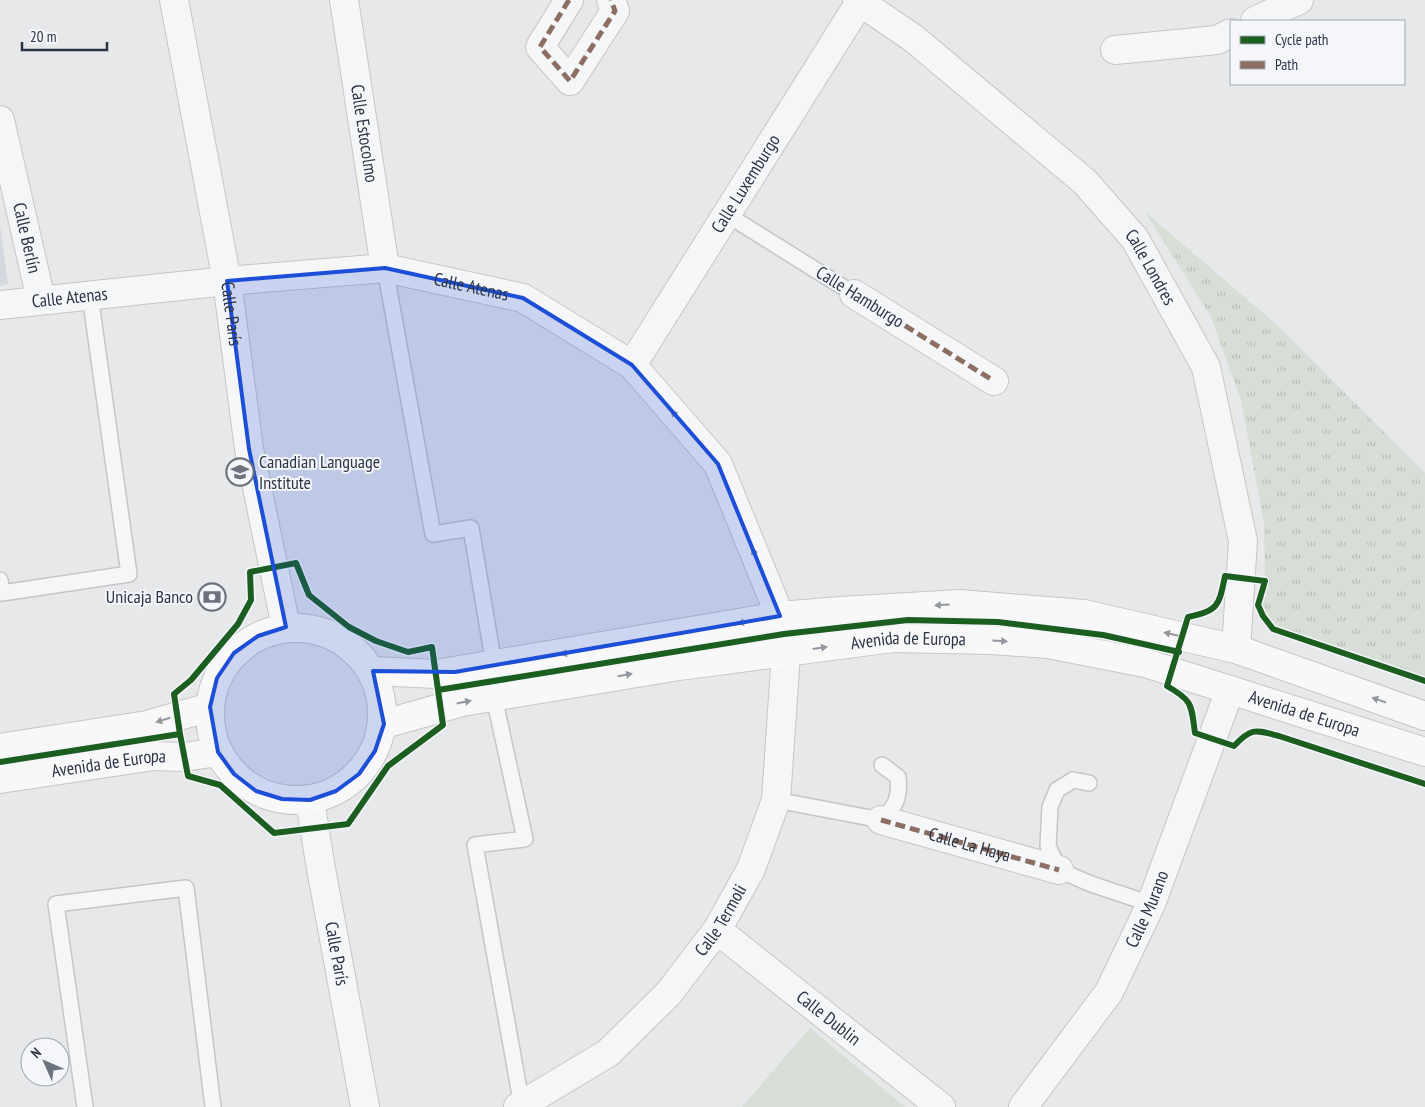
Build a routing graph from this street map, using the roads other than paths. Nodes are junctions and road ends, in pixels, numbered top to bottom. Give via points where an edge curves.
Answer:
1 (174, 0) edge
2 (344, 0) edge
3 (569, 0) edge
4 (611, 0) edge
5 (1298, 0) edge
6 (859, 1) edge
7 (1257, 20) edge
8 (1230, 34) edge
9 (1115, 50) dead end
10 (0, 120) edge
11 (726, 214) junction
12 (384, 268) junction
13 (227, 281) junction
14 (854, 294) joint
15 (90, 295) junction
16 (41, 300) junction
17 (0, 305) edge
18 (632, 366) junction
19 (994, 380) dead end
20 (0, 580) edge
21 (780, 616) junction
22 (286, 627) junction
23 (1236, 649) junction
24 (786, 653) junction
25 (494, 666) junction
26 (373, 671) junction
27 (1230, 690) junction
28 (494, 697) junction
29 (210, 707) junction
30 (1425, 716) edge
31 (384, 724) junction
32 (0, 748) edge
33 (218, 752) junction
34 (1425, 752) edge
35 (882, 765) dead end
36 (0, 779) edge
37 (1089, 783) dead end
38 (310, 800) junction
39 (776, 800) junction
40 (881, 820) junction
41 (1059, 870) junction
42 (1151, 904) junction
43 (717, 930) junction
44 (520, 1106) edge
45 (86, 1107) edge
46 (213, 1107) edge
47 (365, 1107) edge
48 (941, 1107) edge
49 (1022, 1107) edge

1 - 13 street, Calle París
2 - 12 street, Calle Estocolmo
3 - 4 street via 540,47 570,81 615,11
5 - 7 street
6 - 11 street, Calle Luxemburgo
6 - 23 street, Calle Londres via 914,38 1085,182 1135,239 1206,367 1243,542
8 - 9 street via 1217,40
10 - 16 street, Calle Berlín
11 - 14 lane, Calle Hamburgo
11 - 18 street, Calle Luxemburgo
12 - 13 street, Calle Atenas
12 - 18 street, Calle Atenas via 523,298
12 - 25 lane via 433,534 471,528
13 - 15 street, Calle Atenas
13 - 22 street, Calle París via 249,449
14 - 19 street, Calle Hamburgo
15 - 16 street, Calle Atenas
15 - 20 lane via 129,574 2,593
16 - 17 street, Calle Atenas
21 -> 18 street, Calle Atenas via 718,464
23 -> 21 main road via 1084,614 970,605
21 -> 25 main road
22 - 26 main road via 312,628 337,636 358,651
22 - 29 main road via 258,636 234,653 217,678
30 -> 23 main road
24 -> 27 main road, Avenida de Europa via 893,638 1048,644 1145,663
28 -> 24 main road, Avenida de Europa via 679,666
24 - 39 street, Calle Termoli
25 - 26 main road via 436,674
26 - 31 main road
27 - 34 main road, Avenida de Europa
27 - 42 street, Calle Murano
31 -> 28 main road, Avenida de Europa via 462,702
28 - 44 lane via 525,839 475,845
29 -> 32 main road, Avenida de Europa via 147,725
29 - 33 main road via 211,730
31 - 38 main road via 375,751 359,774 336,791
33 - 36 main road, Avenida de Europa via 184,757 154,756
33 - 38 main road via 234,774 256,790 282,799
35 - 40 lane via 898,777 899,792 892,811
37 - 41 lane via 1074,780 1057,790 1050,807 1048,846
38 - 47 street, Calle París
39 - 40 lane, Calle La Haya
39 - 43 street, Calle Termoli via 751,869
40 - 41 street, Calle La Haya
41 - 42 lane, Calle La Haya
42 - 49 street, Calle Murano via 1109,992
43 - 44 street, Calle Termoli via 668,994 608,1053
43 - 48 street, Calle Dublin
45 - 46 lane via 56,904 186,888

